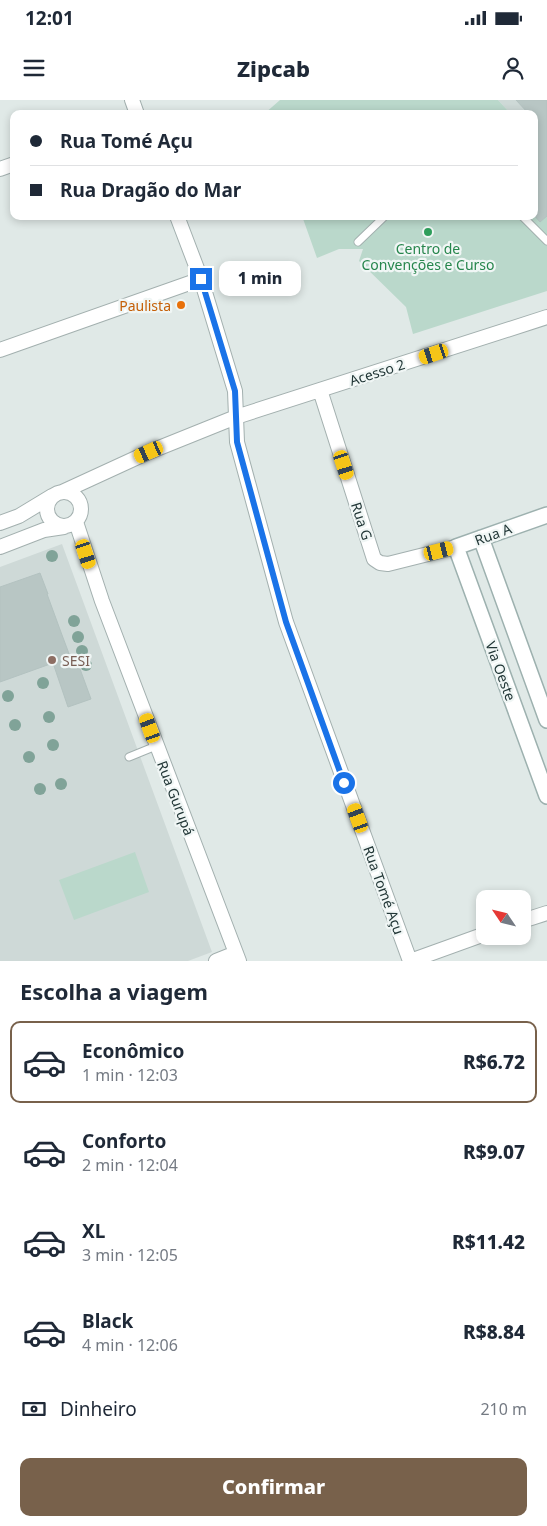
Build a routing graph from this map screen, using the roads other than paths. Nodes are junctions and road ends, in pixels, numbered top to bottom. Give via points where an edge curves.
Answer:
1 (179, 220) edge
2 (381, 220) edge
3 (526, 220) edge
4 (358, 242) dead end
5 (547, 242) edge
6 (201, 279) junction
7 (547, 317) edge
8 (0, 350) edge
9 (320, 390) junction
10 (236, 417) junction
11 (57, 494) junction
12 (547, 515) edge
13 (0, 523) edge
14 (71, 524) junction
15 (481, 538) junction
16 (0, 547) edge
17 (456, 547) junction
18 (380, 563) joint
19 (547, 720) edge
20 (156, 746) junction
21 (129, 757) dead end
22 (547, 796) edge
23 (547, 913) edge
24 (531, 918) edge
25 (476, 937) edge
26 (237, 957) edge
27 (216, 961) edge
28 (410, 961) edge

1 - 6 street, Rua Tomé Açu
2 - 4 lane
3 - 5 lane
6 - 8 street
6 - 10 street, Rua Tomé Açu via 235,391
7 - 9 street, Acesso 2
9 - 10 street, Acesso 2
9 - 18 street, Rua G via 374,559
10 - 11 street, Acesso 2
10 - 28 street, Rua Tomé Açu via 237,442 286,622
11 - 13 street, Acesso 2
11 - 14 street via 72,494 80,502 81,512
11 - 14 street via 47,505 47,515 57,526
12 - 15 street, Rua A
14 - 16 street via 44,530
14 - 20 street, Rua Gurupá
15 - 17 street, Rua A
15 - 19 street, Via Oeste
17 - 18 street, Rua A via 388,564
17 - 22 street, Via Oeste
20 - 21 lane
20 - 26 street, Rua Gurupá
23 - 24 street
25 - 28 street
26 - 27 street

